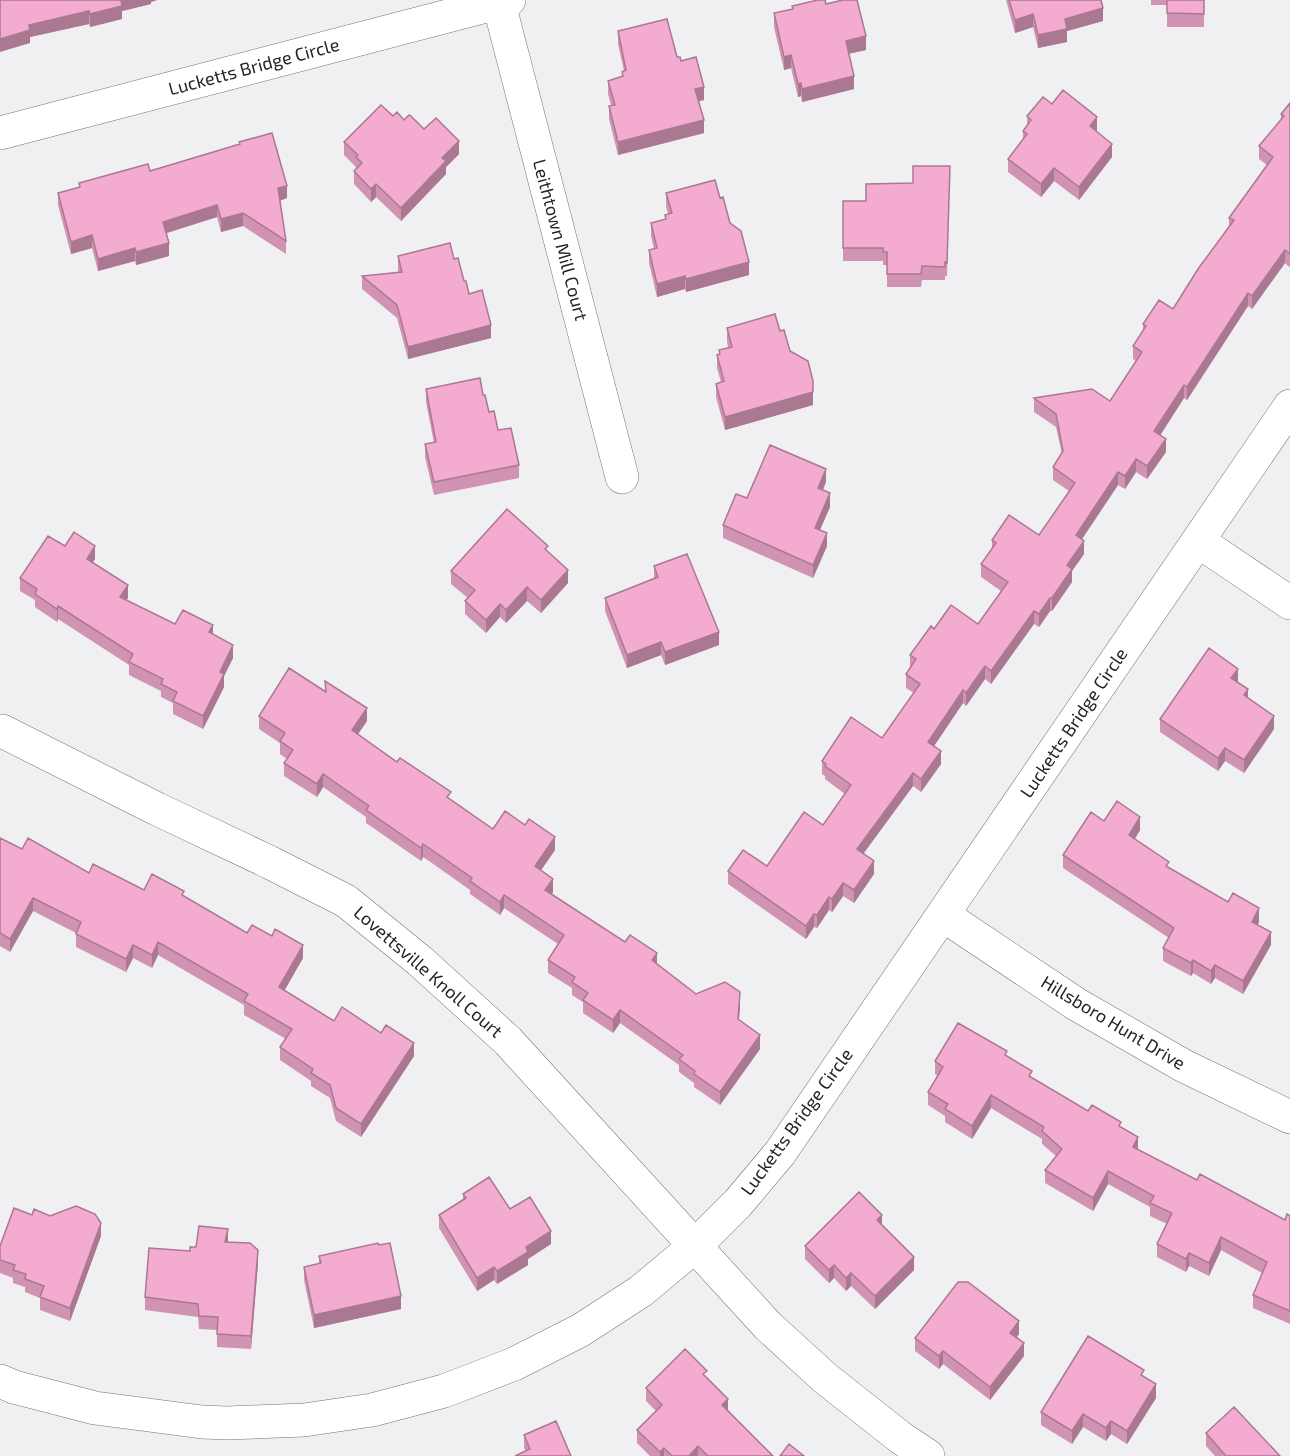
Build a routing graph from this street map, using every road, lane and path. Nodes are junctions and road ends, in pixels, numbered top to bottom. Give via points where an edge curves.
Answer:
1 (502, 1) edge
2 (0, 133) edge
3 (1290, 406) edge
4 (622, 477) dead end
5 (1198, 541) junction
6 (1290, 603) edge
7 (2, 731) dead end
8 (943, 915) junction
9 (1290, 1118) edge
10 (695, 1246) junction
11 (0, 1381) edge
12 (928, 1456) edge

1 - 2 street, Lucketts Bridge Circle
1 - 4 street, Leithtown Mill Court
3 - 5 street, Lucketts Bridge Circle
5 - 6 street
5 - 8 street, Lucketts Bridge Circle
7 - 10 street, Lovettsville Knoll Court via 346,901 508,1041
8 - 9 street, Hillsboro Hunt Drive via 1076,1004 1184,1066
8 - 10 street, Lucketts Bridge Circle via 780,1153
10 - 11 street, Lucketts Bridge Circle via 640,1291 591,1323 514,1364 444,1391 372,1410 304,1420 202,1422 95,1408
10 - 12 street, Lovettsville Knoll Court via 768,1326 825,1378

